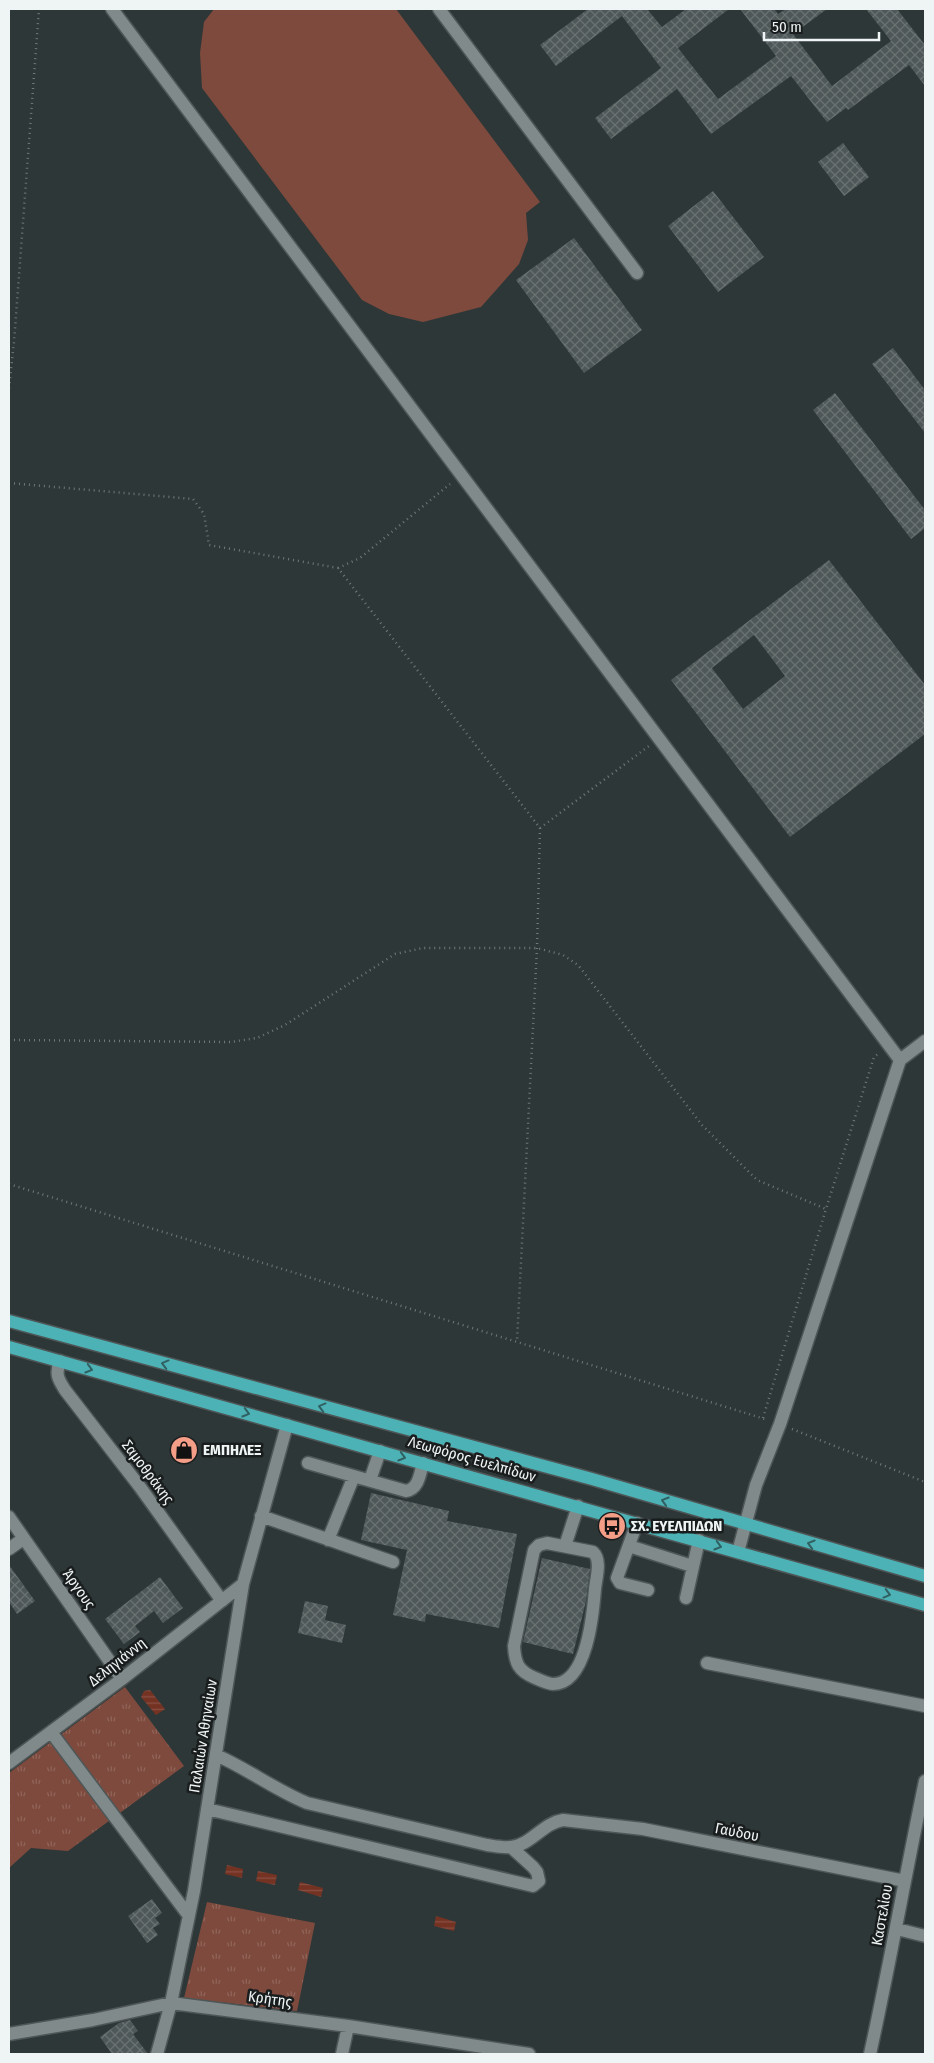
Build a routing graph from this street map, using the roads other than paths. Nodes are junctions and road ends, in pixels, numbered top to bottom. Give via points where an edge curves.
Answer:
1 (112, 9) edge
2 (439, 9) edge
3 (637, 273) dead end
4 (925, 1042) edge
5 (900, 1060) junction
6 (9, 1321) edge
7 (9, 1346) edge
8 (60, 1361) junction
9 (287, 1424) junction
10 (380, 1451) junction
11 (308, 1462) dead end
12 (423, 1463) junction
13 (354, 1476) junction
14 (370, 1480) junction
15 (578, 1506) junction
16 (261, 1516) junction
17 (9, 1517) edge
18 (637, 1523) junction
19 (746, 1525) junction
20 (23, 1538) junction
21 (328, 1540) junction
22 (699, 1540) junction
23 (565, 1546) junction
24 (629, 1546) junction
25 (9, 1550) edge
26 (738, 1552) junction
27 (392, 1562) dead end
28 (692, 1566) junction
29 (925, 1576) edge
30 (243, 1584) junction
31 (648, 1590) dead end
32 (686, 1598) dead end
33 (222, 1600) junction
34 (925, 1604) edge
35 (706, 1663) dead end
36 (122, 1679) junction
37 (925, 1706) edge
38 (51, 1732) junction
39 (216, 1755) junction
40 (9, 1763) edge
41 (925, 1781) edge
42 (207, 1809) junction
43 (512, 1847) junction
44 (905, 1881) junction
45 (189, 1916) junction
46 (897, 1930) junction
47 (925, 1936) edge
48 (171, 2003) junction
49 (348, 2026) junction
50 (9, 2034) edge
51 (158, 2054) edge
52 (342, 2054) edge
53 (529, 2054) edge
54 (870, 2054) edge

1 - 5 street
2 - 3 street
4 - 5 street
5 - 19 street via 780,1424 756,1485
19 -> 6 main road, Λεωφόρος Ευελπίδων via 592,1479
7 - 8 main road, Λεωφόρος Ευελπίδων
8 -> 9 main road, Λεωφόρος Ευελπίδων
8 - 33 street, Σαμοθράκης via 57,1377 65,1390
9 - 10 main road, Λεωφόρος Ευελπίδων
9 - 16 street, Παλαιών Αθηναίων
10 -> 12 main road, Λεωφόρος Ευελπίδων
10 - 14 street
11 - 13 street
12 - 14 street via 412,1490
12 - 15 main road, Λεωφόρος Ευελπίδων
13 - 14 street
13 - 21 street
15 - 18 main road, Λεωφόρος Ευελπίδων
15 - 23 street
16 - 21 street
16 - 30 street, Παλαιών Αθηναίων
17 - 20 street, Άργους
18 - 22 main road, Λεωφόρος Ευελπίδων
18 - 24 street
19 - 26 street
29 -> 19 main road, Λεωφόρος Ευελπίδων
20 - 25 street
20 - 36 street, Άργους
21 - 27 street
22 -> 26 main road, Λεωφόρος Ευελπίδων
22 - 28 street
23 - 23 street via 593,1552 598,1560 593,1612 580,1665 565,1681 552,1684 524,1674 515,1660 514,1646 534,1550 547,1543
24 - 28 street
24 - 31 street via 617,1578
26 -> 34 main road, Λεωφόρος Ευελπίδων
28 - 32 street
30 - 33 street, Δεληγιάννη
30 - 39 street, Παλαιών Αθηναίων
33 - 36 street, Δεληγιάννη
35 - 37 street
36 - 38 street, Δεληγιάννη
38 - 40 street, Δεληγιάννη
38 - 45 street
39 - 42 street, Παλαιών Αθηναίων
39 - 43 street via 242,1766 282,1793 307,1804 487,1845
41 - 44 street, Καστελίου
42 - 43 street via 533,1886 539,1881 537,1872
42 - 45 street, Παλαιών Αθηναίων
43 - 44 street, Γαύδου via 554,1821 563,1820 643,1830
44 - 46 street, Καστελίου
45 - 48 street, Παλαιών Αθηναίων
46 - 47 street
46 - 54 street, Καστελίου
48 - 49 street, Κρήτης
48 - 50 street, Κρήτης
48 - 51 street, Παλαιών Αθηναίων
49 - 52 street
49 - 53 street, Κρήτης

